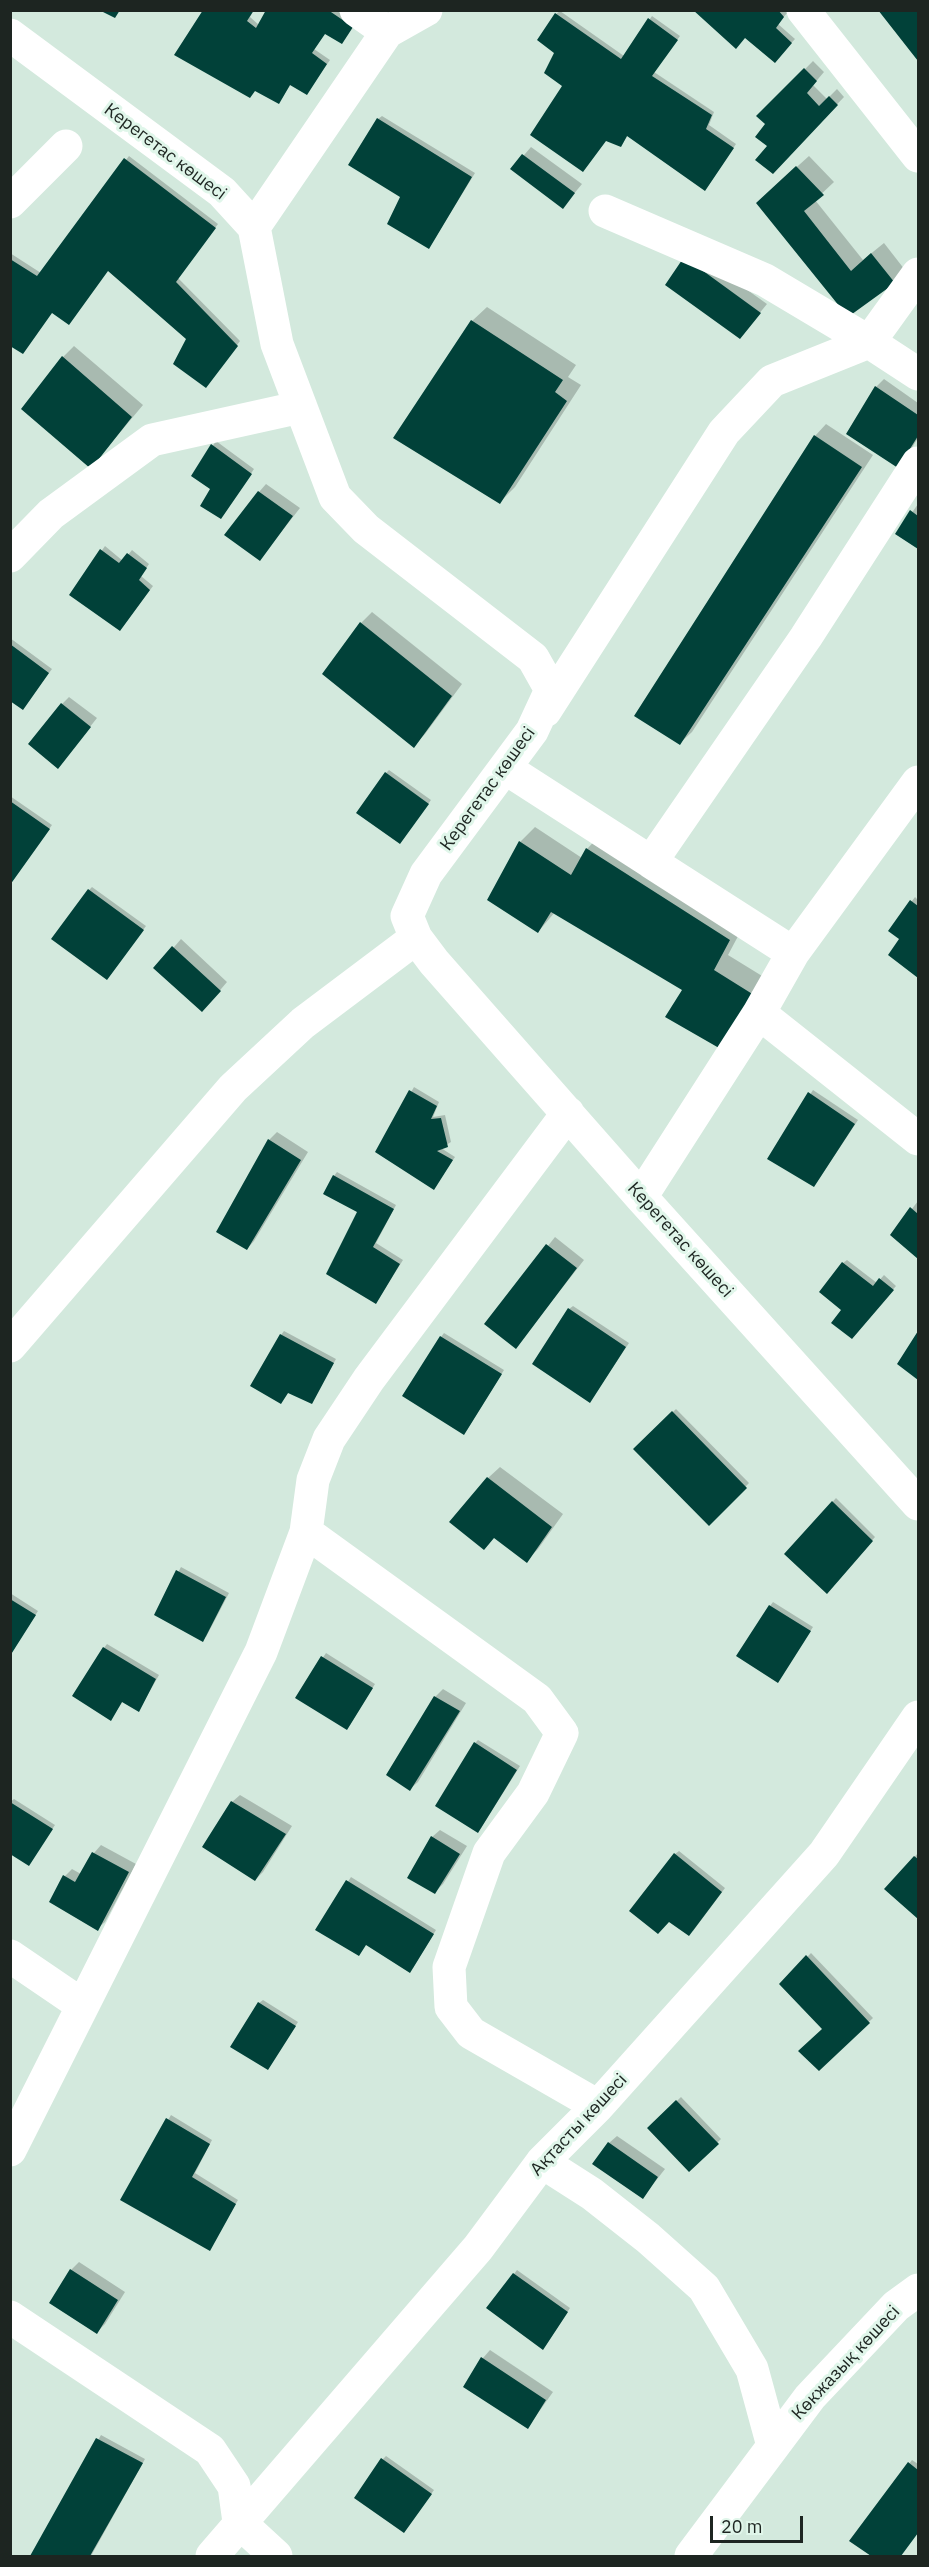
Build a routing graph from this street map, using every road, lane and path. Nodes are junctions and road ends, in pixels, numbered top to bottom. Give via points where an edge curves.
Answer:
1 (356, 10) edge
2 (426, 10) edge
3 (803, 10) edge
4 (387, 32) junction
5 (10, 35) edge
6 (66, 146) dead end
7 (918, 156) edge
8 (10, 202) edge
9 (605, 211) dead end
10 (254, 226) junction
11 (918, 274) edge
12 (869, 342) junction
13 (918, 374) edge
14 (301, 407) junction
15 (918, 463) edge
16 (10, 556) edge
17 (532, 732) junction
18 (505, 768) junction
19 (918, 782) edge
20 (651, 862) junction
21 (416, 938) junction
22 (794, 953) junction
23 (759, 1013) junction
24 (568, 1113) junction
25 (918, 1139) edge
26 (641, 1197) junction
27 (10, 1346) edge
28 (918, 1504) edge
29 (306, 1532) junction
30 (918, 1717) edge
31 (10, 1956) edge
32 (82, 2005) junction
33 (598, 2106) junction
34 (10, 2150) edge
35 (542, 2162) junction
36 (918, 2290) edge
37 (10, 2317) edge
38 (773, 2446) junction
39 (239, 2522) junction
40 (212, 2556) edge
41 (276, 2556) edge
42 (691, 2556) edge

1 - 4 street
2 - 4 street
3 - 7 street
4 - 10 street
5 - 10 street, Керегетас көшесі via 222,192
6 - 8 street
9 - 12 street via 765,280
10 - 14 street, Керегетас көшесі via 277,344
11 - 12 street
12 - 13 street
12 - 17 street via 772,381 724,432
14 - 16 street via 152,440 51,514
14 - 17 street, Керегетас көшесі via 335,497 366,529 533,658 551,690
15 - 20 street via 806,637
17 - 18 street, Керегетас көшесі
18 - 20 street
18 - 21 street, Керегетас көшесі via 426,874 407,916
19 - 22 street
20 - 22 street
21 - 24 street, Керегетас көшесі
21 - 27 street via 303,1023 233,1088
22 - 23 street
23 - 25 street
23 - 26 street
24 - 26 street, Керегетас көшесі
24 - 29 street via 369,1379 329,1439 313,1480
26 - 28 street, Керегетас көшесі
29 - 32 street via 261,1652
29 - 33 street via 537,1698 562,1733 533,1793 489,1853 449,1967 451,2007 471,2033
30 - 33 street, Ақтасты көшесі via 824,1854
31 - 32 street
32 - 34 street
33 - 35 street, Ақтасты көшесі
35 - 38 street via 592,2194 704,2288 752,2369
35 - 39 street, Ақтасты көшесі via 478,2248
36 - 38 street, Көкжазық көшесі via 896,2306 810,2397
37 - 39 street via 210,2450 234,2486
38 - 42 street, Көкжазық көшесі
39 - 40 street, Ақтасты көшесі
39 - 41 street

